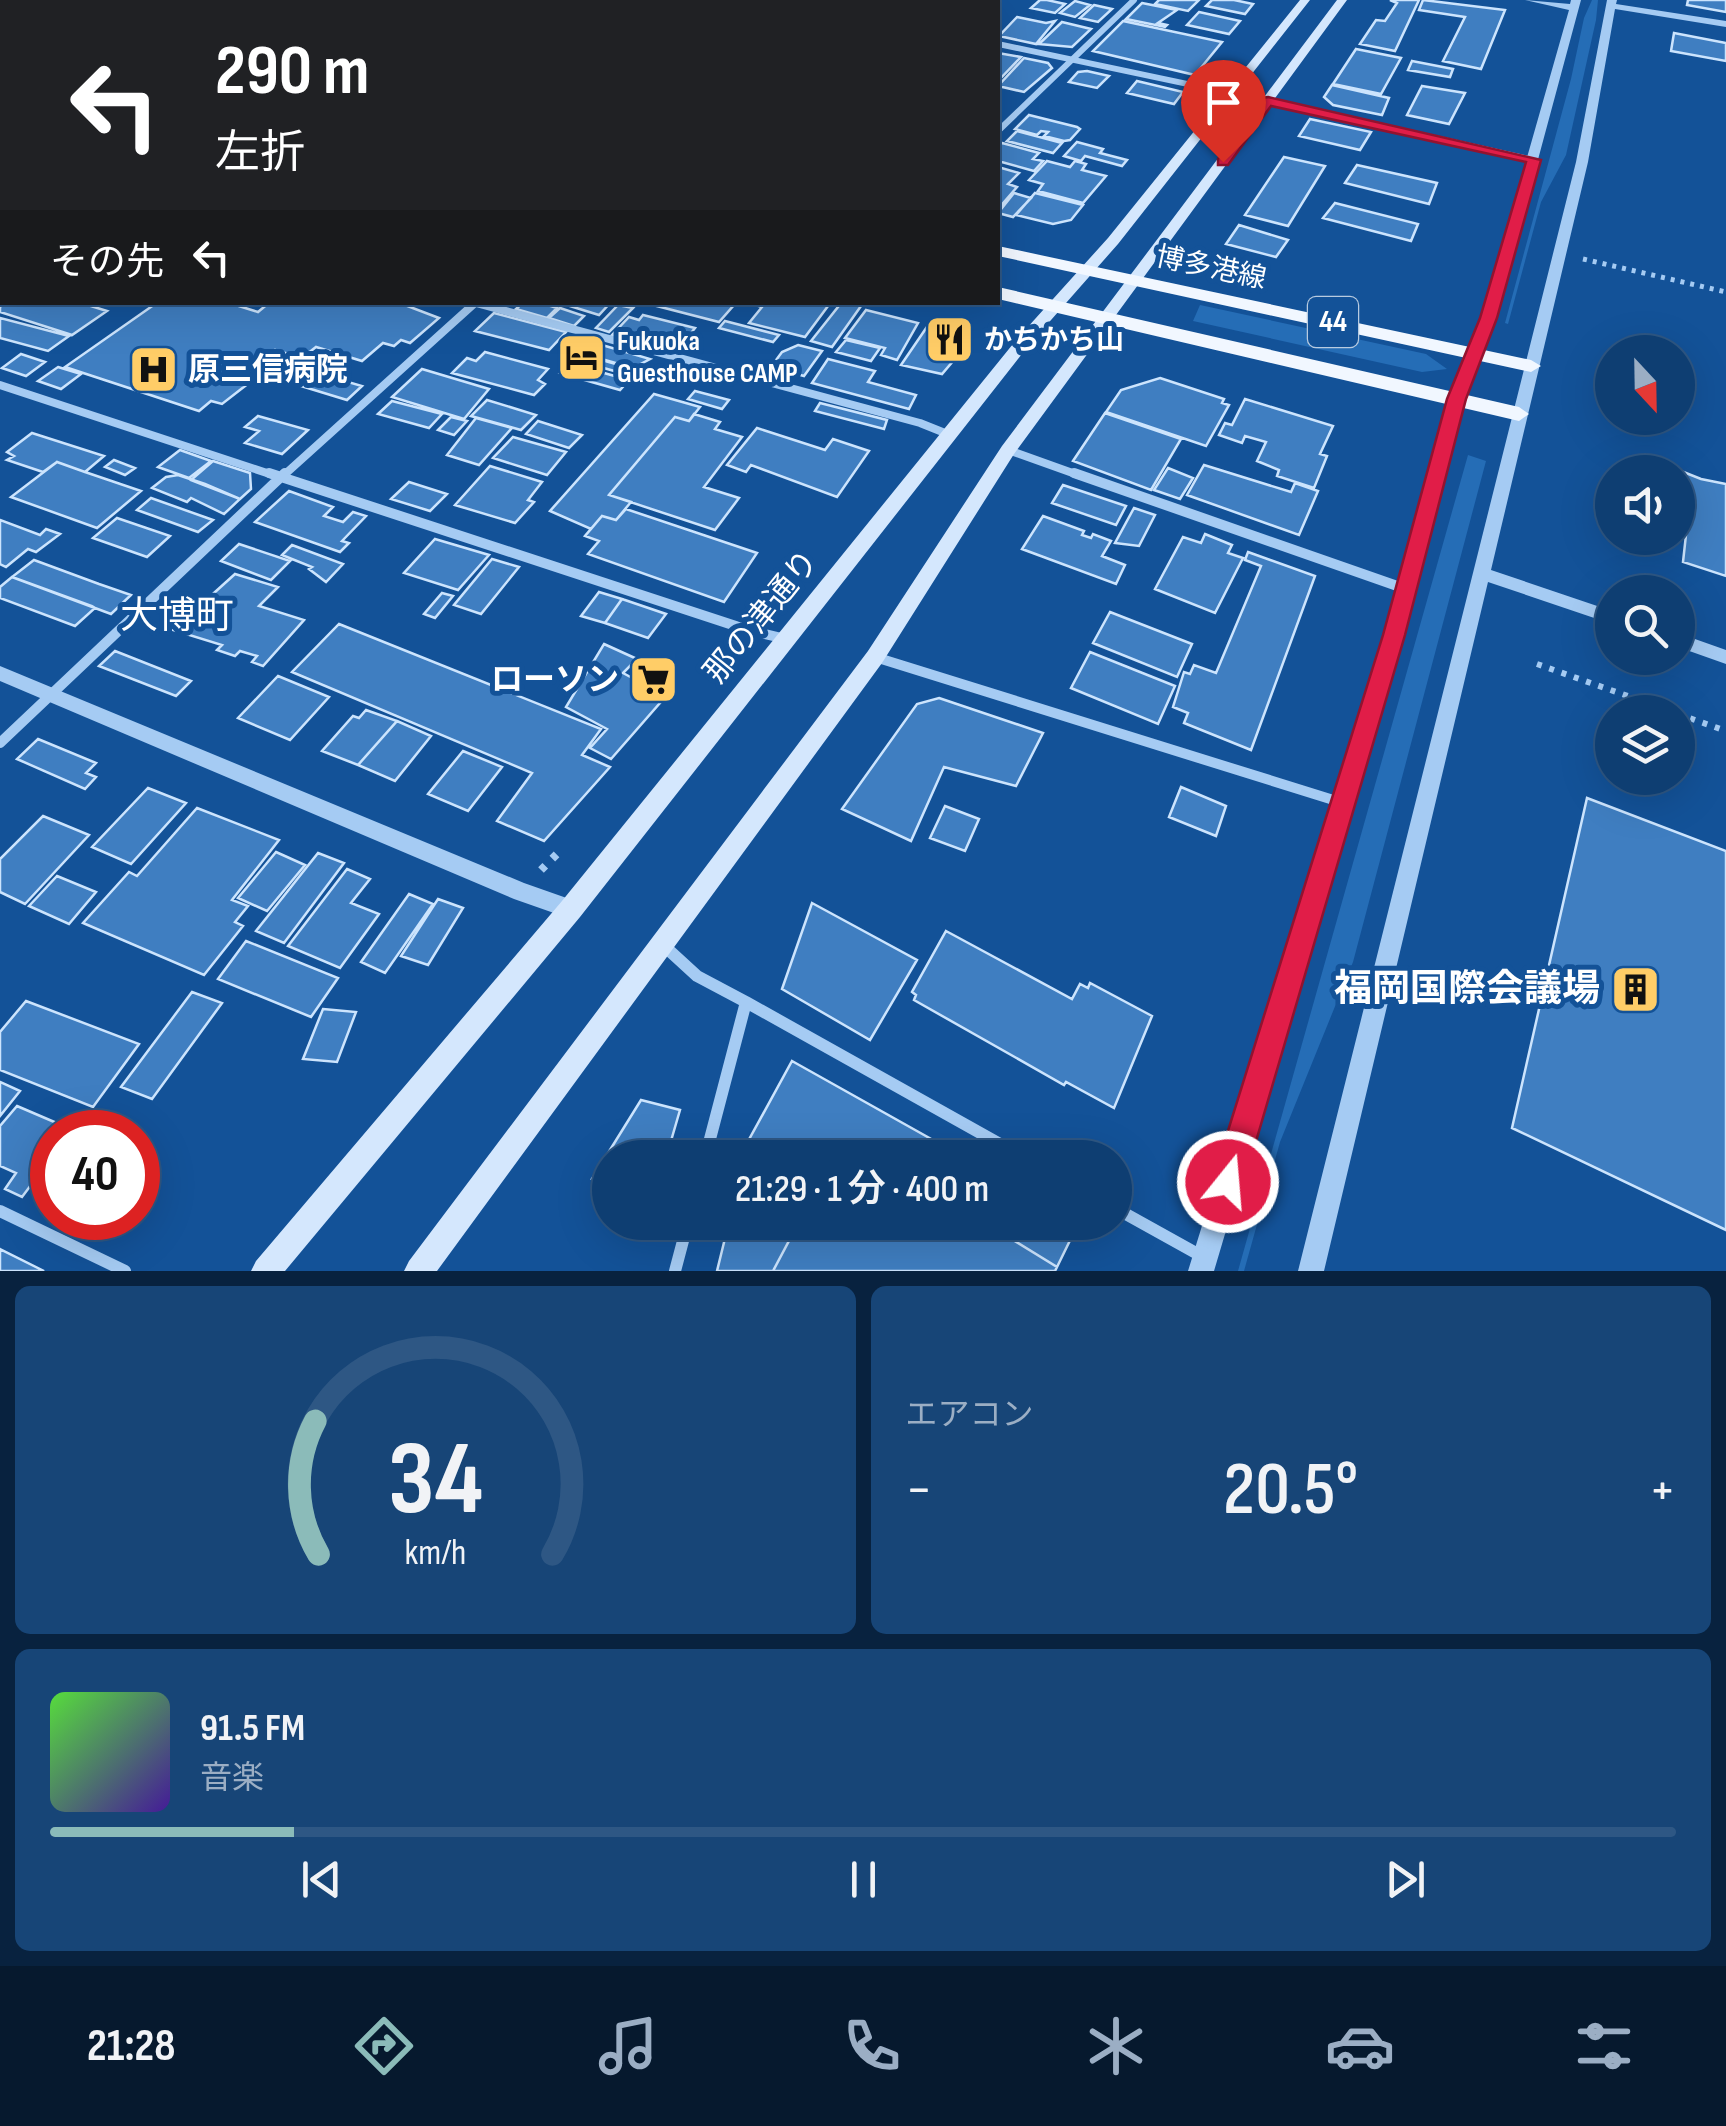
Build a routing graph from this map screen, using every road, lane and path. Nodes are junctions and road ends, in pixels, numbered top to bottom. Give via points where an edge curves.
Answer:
1 (1134, 0) edge
2 (1306, 0) edge
3 (1342, 0) edge
4 (1530, 0) edge
5 (1612, 3) edge
6 (1575, 4) edge
7 (1726, 24) edge
8 (1000, 44) edge
9 (1072, 60) junction
10 (1232, 93) junction
11 (1268, 101) junction
12 (1000, 127) edge
13 (1534, 160) junction
14 (1000, 251) edge
15 (1557, 254) junction
16 (1088, 270) junction
17 (1135, 280) junction
18 (1726, 292) edge
19 (1000, 293) edge
20 (474, 305) edge
21 (483, 305) edge
22 (1055, 306) junction
23 (1106, 318) junction
24 (1473, 352) junction
25 (1531, 366) junction
26 (0, 385) edge
27 (1457, 399) junction
28 (1519, 414) junction
29 (950, 435) junction
30 (1008, 450) junction
31 (282, 476) junction
32 (1481, 573) junction
33 (1404, 588) junction
34 (1595, 612) edge
35 (786, 639) junction
36 (1695, 646) edge
37 (875, 657) junction
38 (1726, 657) edge
39 (1538, 664) dead end
40 (0, 672) edge
41 (52, 694) junction
42 (1625, 695) edge
43 (1695, 720) edge
44 (1726, 732) edge
45 (0, 743) edge
46 (1343, 803) junction
47 (558, 853) dead end
48 (542, 870) dead end
49 (570, 910) junction
50 (660, 943) junction
51 (746, 1002) junction
52 (710, 1140) edge
53 (993, 1140) edge
54 (0, 1212) edge
55 (1132, 1219) edge
56 (683, 1240) edge
57 (1203, 1264) edge
58 (125, 1271) edge
59 (266, 1271) edge
60 (419, 1271) edge
61 (675, 1271) edge
62 (1311, 1271) edge

1 - 9 street
2 - 10 main road, 那の津通り
3 - 11 main road
4 - 6 street
5 - 7 street
5 - 15 street
6 - 13 street
8 - 9 street
9 - 10 street
9 - 12 street
10 - 11 street
10 - 16 main road, 那の津通り
11 - 13 street
11 - 17 main road
13 - 24 street
14 - 16 main road, 博多港線 / 44
15 - 18 path
15 - 25 street
16 - 17 main road, 博多港線 / 44
16 - 22 main road, 那の津通り
17 - 23 main road
17 - 24 main road, 博多港線 / 44
19 - 22 main road, 44
20 - 31 street
21 - 29 street
22 - 23 main road, 44
22 - 29 main road, 那の津通り
23 - 27 main road, 44
23 - 30 main road
24 - 25 main road, 博多港線 / 44
24 - 27 street
25 - 28 street
26 - 31 street
27 - 28 main road, 44
27 - 33 street
28 - 32 street
29 - 35 main road, 那の津通り
30 - 33 street
30 - 37 main road
31 - 35 street
31 - 41 street
32 - 34 street
32 - 62 street
33 - 46 street
35 - 49 main road, 那の津通り
36 - 38 street
37 - 46 street
37 - 50 main road
39 - 42 path
40 - 41 street
41 - 45 street
41 - 49 street
43 - 44 path
46 - 57 street
47 - 48 path
49 - 59 main road, 那の津通り
50 - 51 street via 697,976
50 - 60 main road
51 - 52 street
51 - 53 street
54 - 58 street
55 - 57 street
56 - 61 street

